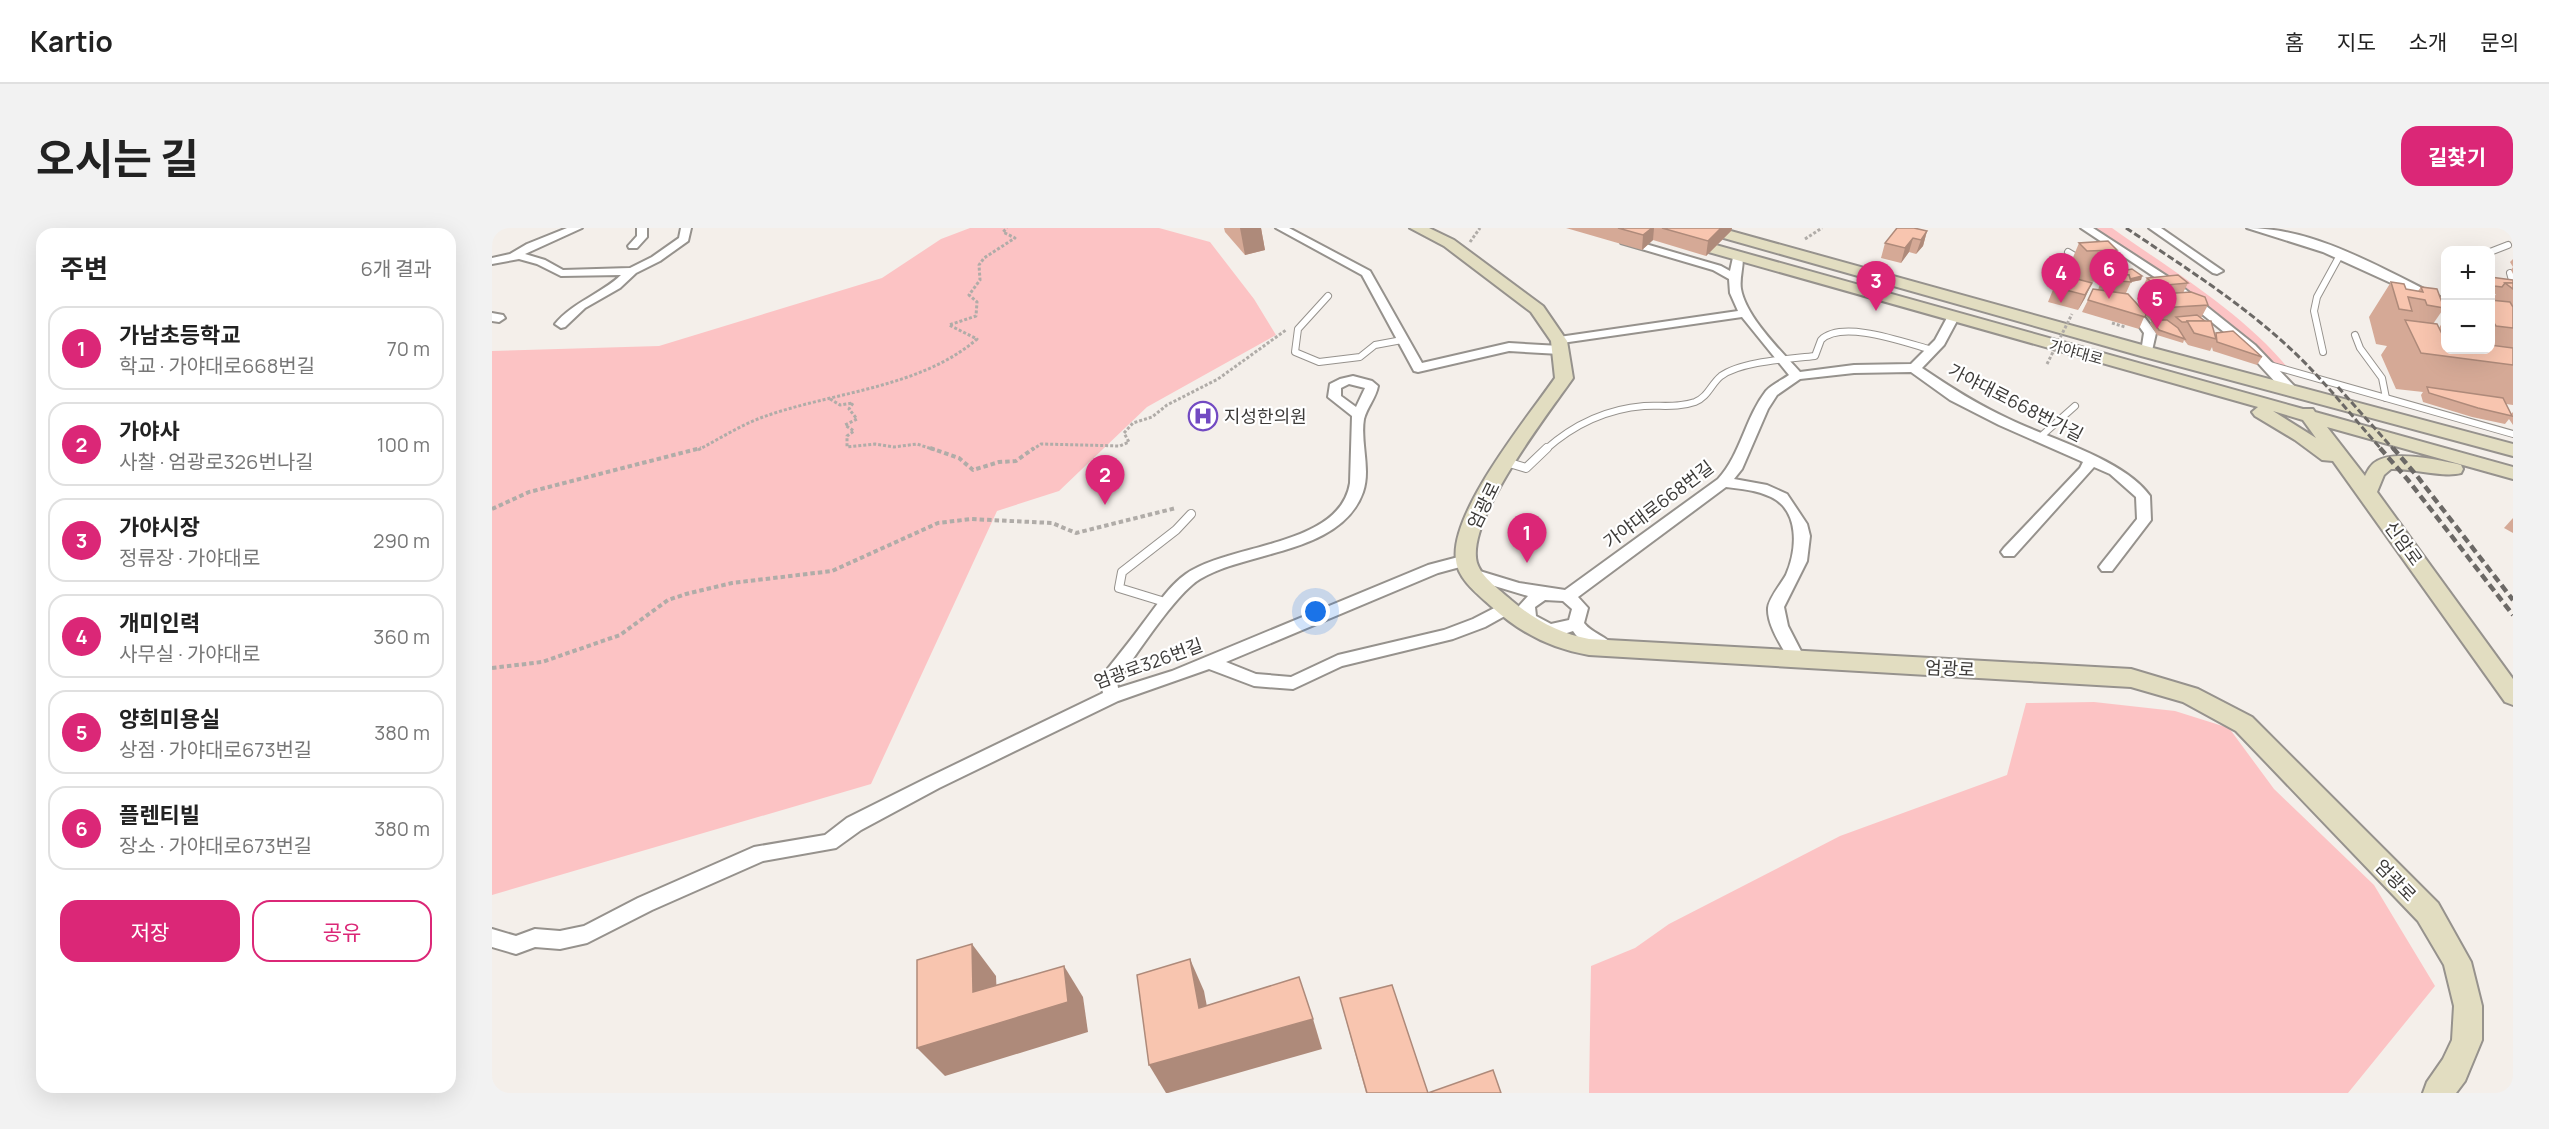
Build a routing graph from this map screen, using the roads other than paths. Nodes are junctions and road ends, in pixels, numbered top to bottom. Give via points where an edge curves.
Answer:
1 (577, 228) edge
2 (642, 228) edge
3 (686, 228) edge
4 (1281, 228) edge
5 (1417, 228) edge
6 (1639, 228) edge
7 (1704, 228) edge
8 (2086, 228) edge
9 (2154, 228) edge
10 (2252, 228) edge
11 (1612, 237) dead end
12 (2508, 245) dead end
13 (633, 246) dead end
14 (2495, 250) edge
15 (2068, 252) dead end
16 (1738, 255) junction
17 (2340, 255) junction
18 (512, 258) junction
19 (492, 261) edge
20 (2088, 266) edge
21 (632, 271) junction
22 (2217, 271) dead end
23 (2510, 273) dead end
24 (1735, 278) junction
25 (2513, 284) edge
26 (1328, 296) dead end
27 (2495, 297) edge
28 (2513, 298) edge
29 (2125, 299) edge
30 (2441, 303) edge
31 (1746, 313) junction
32 (1953, 317) junction
33 (561, 324) dead end
34 (2355, 335) dead end
35 (1402, 340) junction
36 (1560, 345) junction
37 (1932, 350) junction
38 (2147, 352) junction
39 (2323, 352) dead end
40 (1783, 360) junction
41 (2266, 364) junction
42 (1914, 368) junction
43 (1797, 376) junction
44 (2179, 381) junction
45 (2292, 392) junction
46 (2386, 398) junction
47 (2075, 406) dead end
48 (2254, 408) junction
49 (1359, 415) junction
50 (2309, 417) junction
51 (2448, 433) junction
52 (2513, 434) edge
53 (2322, 435) junction
54 (2039, 438) junction
55 (2513, 450) edge
56 (2090, 461) junction
57 (1506, 462) junction
58 (2453, 462) junction
59 (2352, 473) junction
60 (2513, 473) edge
61 (1723, 482) junction
62 (2513, 482) edge
63 (2367, 492) junction
64 (1191, 514) road end
65 (2009, 552) dead end
66 (1469, 567) junction
67 (2107, 567) dead end
68 (1549, 593) junction
69 (1568, 596) junction
70 (1168, 603) junction
71 (1506, 608) junction
72 (1576, 623) junction
73 (1537, 627) junction
74 (1607, 648) junction
75 (1797, 659) junction
76 (1209, 662) junction
77 (1112, 696) junction
78 (2513, 696) edge
79 (492, 938) edge
80 (2438, 1093) edge

1 - 18 street
2 - 13 street via 642,237
3 - 21 street via 684,239
4 - 35 street via 1366,273
5 - 36 main road, 엄광로 via 1449,243 1537,309
6 - 16 main road, 가야대로
7 - 38 main road, 가야대로
8 - 41 street via 2172,284
9 - 22 street
10 - 17 street via 2305,241
11 - 24 street via 1717,268
12 - 14 lane
15 - 20 lane
16 - 24 street
16 - 32 main road, 가야대로
17 - 30 street
17 - 39 lane via 2317,297 2314,311
18 - 19 street
18 - 21 street via 541,262 561,273
21 - 33 street
23 - 25 lane
24 - 31 street via 1736,293
26 - 35 lane via 1298,329 1295,352 1319,362 1360,357 1375,345
27 - 28 lane
29 - 38 street via 2150,333
31 - 36 street
31 - 40 street
32 - 37 street
32 - 44 main road, 가야대로
34 - 46 lane via 2382,378
35 - 36 street via 1418,368 1509,347
36 - 57 main road, 엄광로 via 1564,378
37 - 40 lane via 1851,331 1825,336 1817,345 1815,357
37 - 42 street
38 - 45 main road, 가야대로
40 - 43 street
40 - 57 lane via 1722,375 1701,399 1685,404 1642,406 1586,420 1552,441 1526,468
41 - 45 street
41 - 46 lane
42 - 43 street, 가야대로668번길 via 1854,369
42 - 54 street, 가야대로668번가길 via 1955,397
43 - 61 street, 가야대로668번길 via 1772,392 1735,469
44 - 48 main road
44 - 50 main road, 가야대로
45 - 50 main road, 신암로
45 - 51 main road, 가야대로
46 - 52 lane
47 - 54 lane
48 - 53 main road
48 - 59 main road via 2302,436
49 - 49 street via 1371,396 1372,386 1361,380 1341,381 1334,397
49 - 70 street via 1356,491 1345,512 1320,530 1195,575
50 - 53 main road, 신암로
50 - 58 main road, 가야대로
51 - 55 main road, 가야대로
51 - 58 main road via 2430,435 2431,444
53 - 58 main road
53 - 59 main road, 신암로
54 - 56 street, 가야대로668번가길
56 - 65 street, 가야대로668번가길
56 - 67 street via 2115,471 2143,496 2145,507 2144,520
57 - 66 main road, 엄광로 via 1474,518 1466,543
58 - 60 main road, 가야대로
58 - 62 main road
58 - 63 main road via 2386,464 2376,472
59 - 63 main road, 신암로
61 - 69 street, 가야대로668번길
61 - 75 street via 1783,497 1798,519 1803,547 1796,570 1776,607 1780,626
63 - 78 main road, 신암로
64 - 70 lane via 1122,572 1119,588
66 - 68 street via 1497,584
66 - 71 main road, 엄광로
66 - 76 street, 엄광로326번길 via 1433,569
68 - 69 street
68 - 73 street via 1535,597 1527,606 1528,618
69 - 72 street via 1580,608
70 - 77 street via 1108,680
71 - 73 main road, 엄광로
71 - 76 street via 1447,635 1338,661 1293,683 1254,680
72 - 73 street via 1566,630
72 - 74 street via 1584,635
73 - 74 main road, 엄광로 via 1559,639
74 - 75 main road, 엄광로
75 - 80 main road, 엄광로 via 2131,678 2190,695 2244,724 2428,912 2457,962 2468,1006 2467,1040
76 - 77 street, 엄광로326번길
77 - 79 street, 엄광로326번길 via 943,778 854,824 829,842 761,853 587,934 560,940 535,938 516,945

